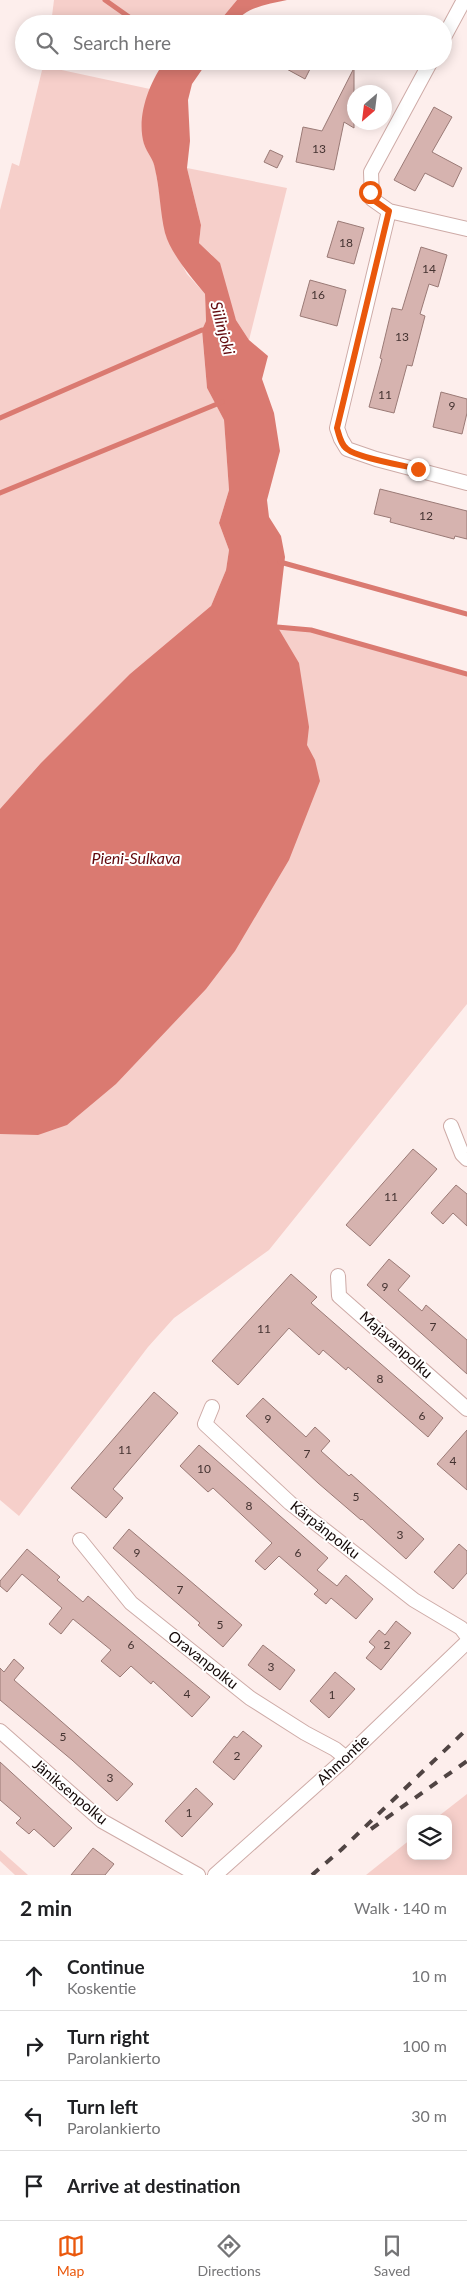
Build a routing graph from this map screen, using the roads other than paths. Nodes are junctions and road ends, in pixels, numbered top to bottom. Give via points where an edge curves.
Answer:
1 (464, 0) edge
2 (452, 22) edge
3 (426, 70) edge
4 (389, 211) junction
5 (467, 228) edge
6 (467, 483) edge
7 (452, 1126) dead end
8 (467, 1159) edge
9 (338, 1276) dead end
10 (212, 1407) dead end
11 (467, 1409) edge
12 (80, 1540) dead end
13 (467, 1636) edge
14 (467, 1642) edge
15 (0, 1731) edge
16 (346, 1758) junction
17 (198, 1875) edge
18 (215, 1875) edge

1 - 2 street
3 - 4 street via 371,172 372,199
4 - 5 street
4 - 6 street via 337,428 347,449
7 - 8 street
9 - 11 street, Majavanpolku via 339,1296
10 - 13 street, Kärpänpolku via 206,1424 290,1503 414,1600 462,1628
12 - 16 street, Oravanpolku via 131,1603 250,1698
14 - 16 street, Ahmontie
15 - 17 street, Jäniksenpolku via 102,1821
16 - 18 street, Ahmontie

